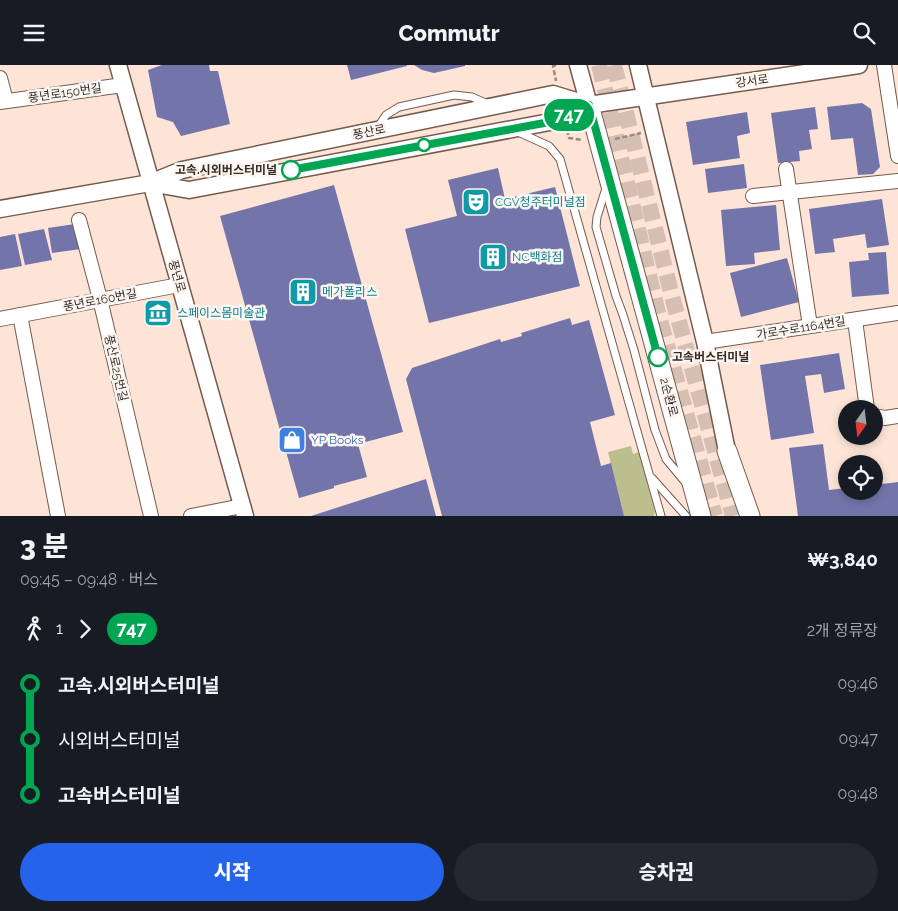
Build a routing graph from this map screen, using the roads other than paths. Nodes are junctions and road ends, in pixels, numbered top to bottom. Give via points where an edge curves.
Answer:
1 (118, 65) edge
2 (578, 65) edge
3 (638, 65) edge
4 (859, 65) edge
5 (884, 65) edge
6 (0, 78) edge
7 (123, 85) junction
8 (645, 97) junction
9 (3, 101) edge
10 (589, 105) junction
11 (510, 129) junction
12 (898, 156) edge
13 (786, 169) dead end
14 (898, 181) edge
15 (150, 183) junction
16 (789, 192) junction
17 (753, 196) dead end
18 (0, 209) edge
19 (79, 220) dead end
20 (180, 285) junction
21 (100, 299) junction
22 (898, 313) edge
23 (20, 315) junction
24 (0, 319) edge
25 (854, 319) junction
26 (810, 326) junction
27 (705, 343) junction
28 (866, 400) edge
29 (898, 416) edge
30 (883, 418) edge
31 (727, 451) junction
32 (650, 476) junction
33 (244, 511) edge
34 (58, 516) edge
35 (151, 516) edge
36 (191, 516) edge
37 (661, 516) edge
38 (686, 516) edge
39 (701, 516) edge
40 (746, 516) edge
41 (750, 516) edge

1 - 7 street, 풍년로
2 - 10 street
3 - 8 street
4 - 8 street, 강서로
5 - 12 street
6 - 9 street, 풍년로150번길
7 - 9 street, 풍년로150번길
7 - 15 street, 풍년로
8 - 10 street, 풍산로
8 - 27 street
10 - 11 street, 풍산로 via 555,121
10 - 15 street, 풍산로 via 553,95 182,170
10 - 39 main road, 2순환로
11 - 15 street, 풍산로 via 189,190
11 - 32 lane via 549,146 560,159
13 - 16 street
14 - 16 street
15 - 18 street, 풍산로
15 - 20 street, 풍년로
16 - 17 street
16 - 26 street
19 - 21 street, 풍산로25번길
20 - 21 street, 풍년로160번길
20 - 33 street, 풍년로
21 - 23 street, 풍년로160번길
21 - 35 street, 풍산로25번길
22 - 25 street, 가로수로1164번길
23 - 24 street, 풍년로160번길
23 - 34 street
25 - 26 street, 가로수로1164번길
25 - 28 street
26 - 27 street, 가로수로1164번길
27 - 31 street
29 - 30 street
31 - 40 main road
31 - 41 main road
32 - 37 lane
32 - 38 lane
33 - 36 street

